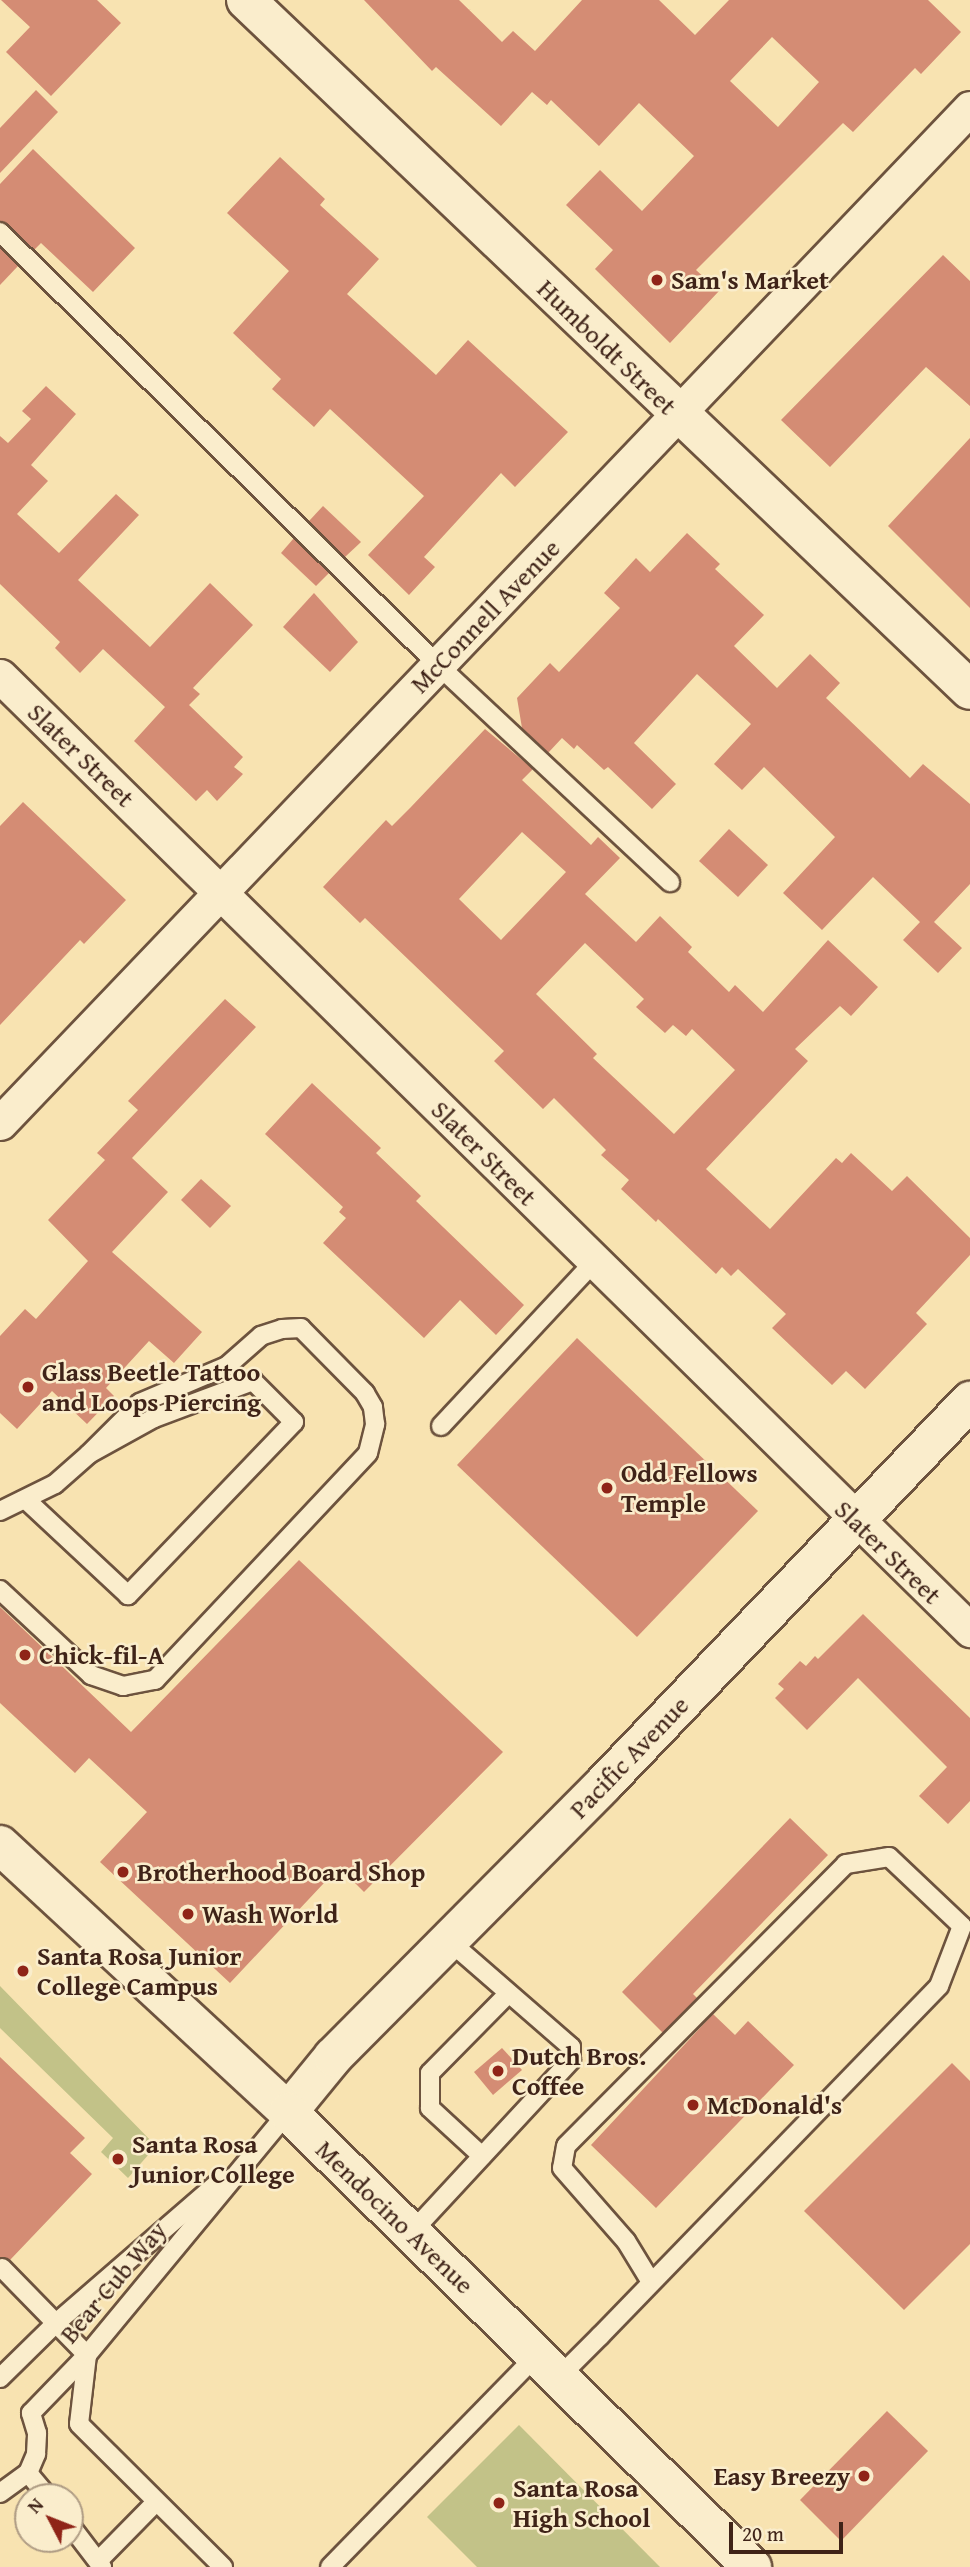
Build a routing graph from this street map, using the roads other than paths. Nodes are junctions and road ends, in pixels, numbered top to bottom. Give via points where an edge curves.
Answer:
1 (246, 0) edge
2 (970, 108) edge
3 (0, 232) edge
4 (677, 414) junction
5 (438, 665) junction
6 (0, 676) edge
7 (970, 690) edge
8 (670, 882) dead end
9 (221, 892) junction
10 (0, 1123) edge
11 (594, 1262) junction
12 (970, 1401) edge
13 (441, 1426) dead end
14 (89, 1454) junction
15 (26, 1500) junction
16 (0, 1511) edge
17 (856, 1522) junction
18 (0, 1590) edge
19 (970, 1630) edge
20 (0, 1844) edge
21 (448, 1940) junction
22 (508, 1994) junction
23 (288, 2112) junction
24 (482, 2156) junction
25 (411, 2233) junction
26 (2, 2268) dead end
27 (652, 2282) junction
28 (56, 2323) junction
29 (87, 2355) junction
30 (548, 2366) junction
31 (0, 2378) edge
32 (28, 2473) junction
33 (36, 2483) edge
34 (0, 2493) edge
35 (156, 2502) junction
36 (84, 2543) edge
37 (101, 2564) edge
38 (223, 2567) edge
39 (330, 2567) edge
40 (752, 2567) edge

1 - 4 street, Humboldt Street
2 - 4 street, McConnell Avenue
3 - 5 lane
4 - 5 street, McConnell Avenue
4 - 7 street, Humboldt Street
5 - 8 lane
5 - 9 street, McConnell Avenue
6 - 9 street, Slater Street
9 - 10 street, McConnell Avenue
9 - 11 street, Slater Street
11 - 13 lane
11 - 17 street, Slater Street
12 - 17 street, Pacific Avenue
14 - 15 lane via 55,1484
14 - 15 lane via 154,1418 253,1381 294,1422 128,1595
14 - 18 lane via 139,1403 227,1366 261,1336 282,1329 301,1328 365,1393 373,1407 375,1424 368,1453 155,1680 123,1686 91,1675
15 - 16 lane
17 - 19 street, Slater Street
17 - 21 street, Pacific Avenue
20 - 23 street, Mendocino Avenue
21 - 22 lane
21 - 23 street, Pacific Avenue via 333,2057
22 - 24 lane via 430,2073 430,2108
22 - 24 lane via 571,2047 571,2060
23 - 25 street, Mendocino Avenue
23 - 28 lane, Bear Cub Way via 233,2170
23 - 29 lane, Bear Cub Way
24 - 25 lane
25 - 30 street, Mendocino Avenue
26 - 28 lane
27 - 27 lane via 626,2241 562,2168 566,2146 846,1864 889,1857 962,1926 939,1986
27 - 30 lane
28 - 29 lane
28 - 31 lane, Bear Cub Way
29 - 32 lane, Bear Cub Way via 31,2413 36,2454
29 - 35 lane via 79,2424
30 - 39 lane
30 - 40 street, Mendocino Avenue
32 - 33 lane
32 - 34 lane
35 - 37 lane
35 - 38 lane
36 - 37 lane

